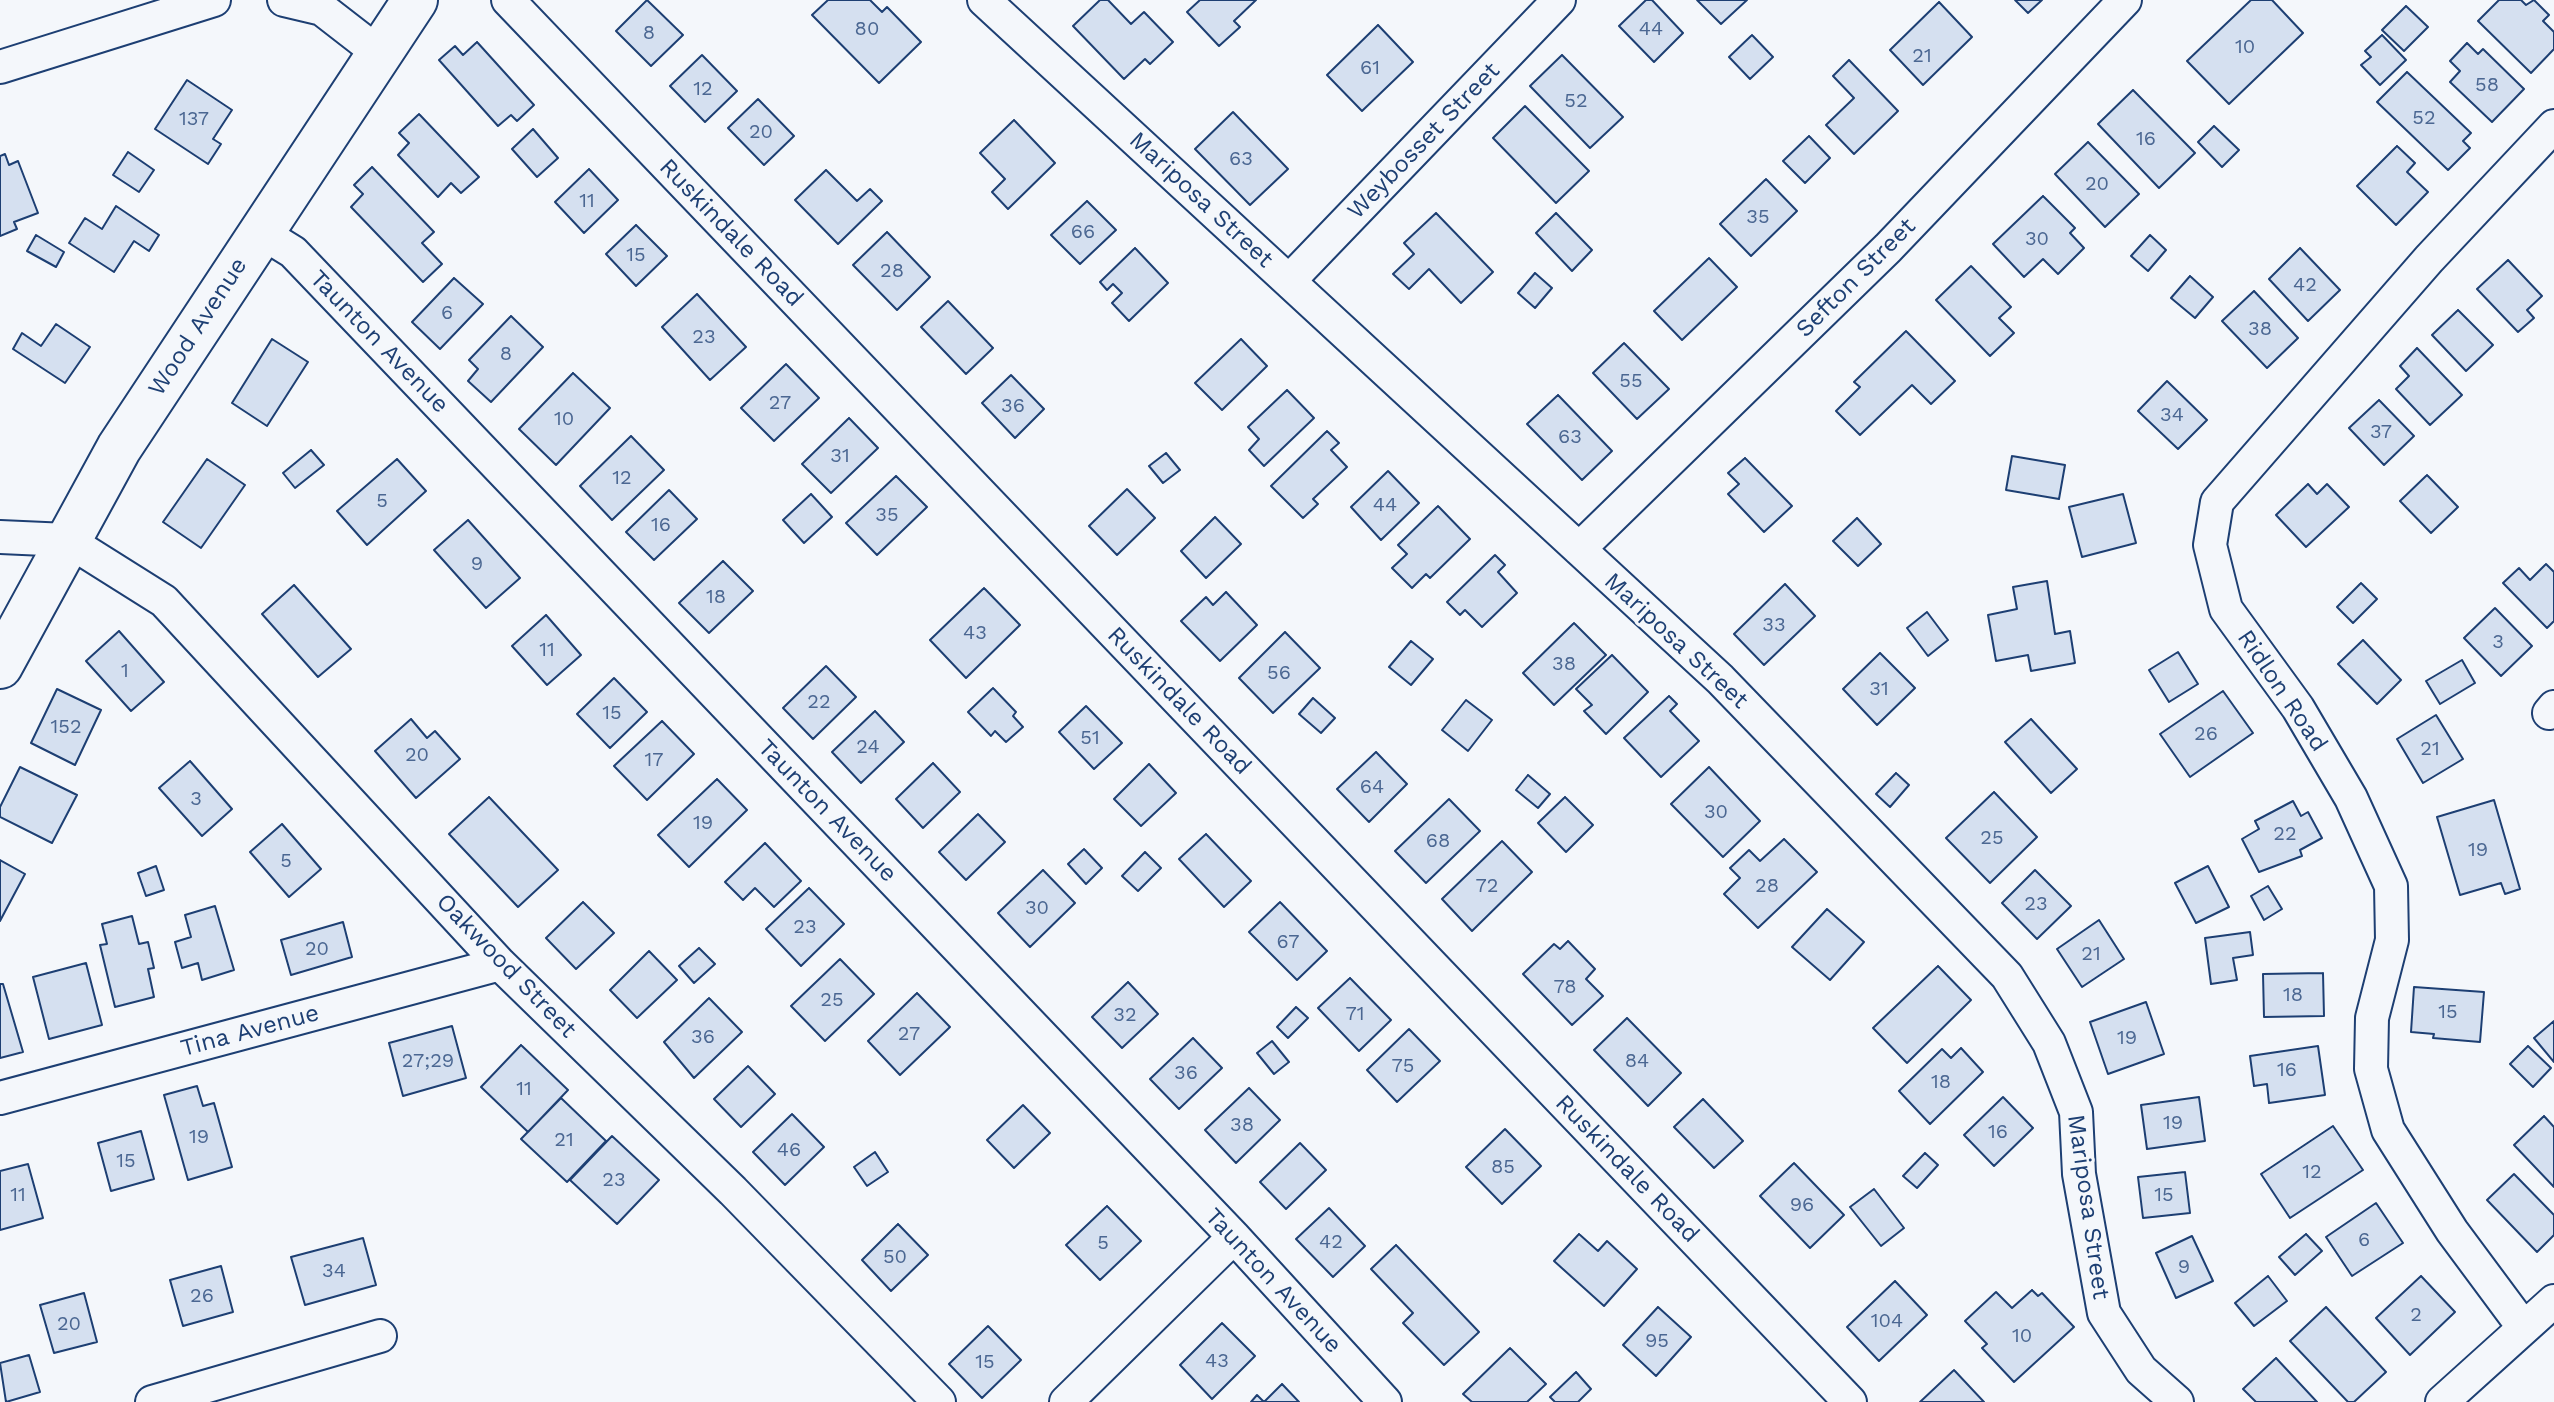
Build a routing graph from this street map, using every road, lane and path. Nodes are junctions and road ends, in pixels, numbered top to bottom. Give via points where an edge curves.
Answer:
1 (214, 0) edge
2 (284, 0) edge
3 (415, 0) edge
4 (508, 0) edge
5 (1559, 0) edge
6 (2125, 0) edge
7 (1000, 5) edge
8 (380, 54) junction
9 (0, 67) edge
10 (2554, 126) edge
11 (259, 231) junction
12 (1289, 281) junction
13 (0, 537) edge
14 (67, 540) junction
15 (1579, 549) junction
16 (10, 622) edge
17 (0, 666) edge
18 (500, 964) junction
19 (0, 1098) edge
20 (1234, 1237) junction
21 (2554, 1301) edge
22 (2524, 1328) junction
23 (380, 1336) dead end
24 (152, 1402) edge
25 (939, 1402) edge
26 (1066, 1402) edge
27 (1385, 1402) edge
28 (1850, 1402) edge
29 (2177, 1402) edge
30 (2442, 1402) edge

1 - 9 street
2 - 8 street via 322,9
3 - 8 main road, Wood Avenue
4 - 28 street, Ruskindale Road
5 - 12 street, Weybosset Street
6 - 15 street, Sefton Street via 1888,248
7 - 12 street, Mariposa Street
8 - 11 main road, Wood Avenue
10 - 22 street, Ridlon Road via 2429,259 2217,502 2210,545 2226,609 2306,721 2351,798 2391,886 2392,940 2372,1018 2371,1069 2388,1130 2452,1231
11 - 14 main road, Wood Avenue via 119,448
11 - 20 street, Taunton Avenue via 293,252
12 - 15 street, Mariposa Street
13 - 14 street
14 - 16 main road, Wood Avenue
14 - 18 street, Oakwood Street via 164,601
15 - 29 street, Mariposa Street via 1720,679 2007,976 2049,1043 2076,1112 2079,1174 2104,1313 2141,1370
16 - 17 main road, Wood Avenue
18 - 19 street, Tina Avenue
18 - 25 street, Oakwood Street
20 - 26 street
20 - 27 street, Taunton Avenue
21 - 22 street
22 - 30 street
23 - 24 street

